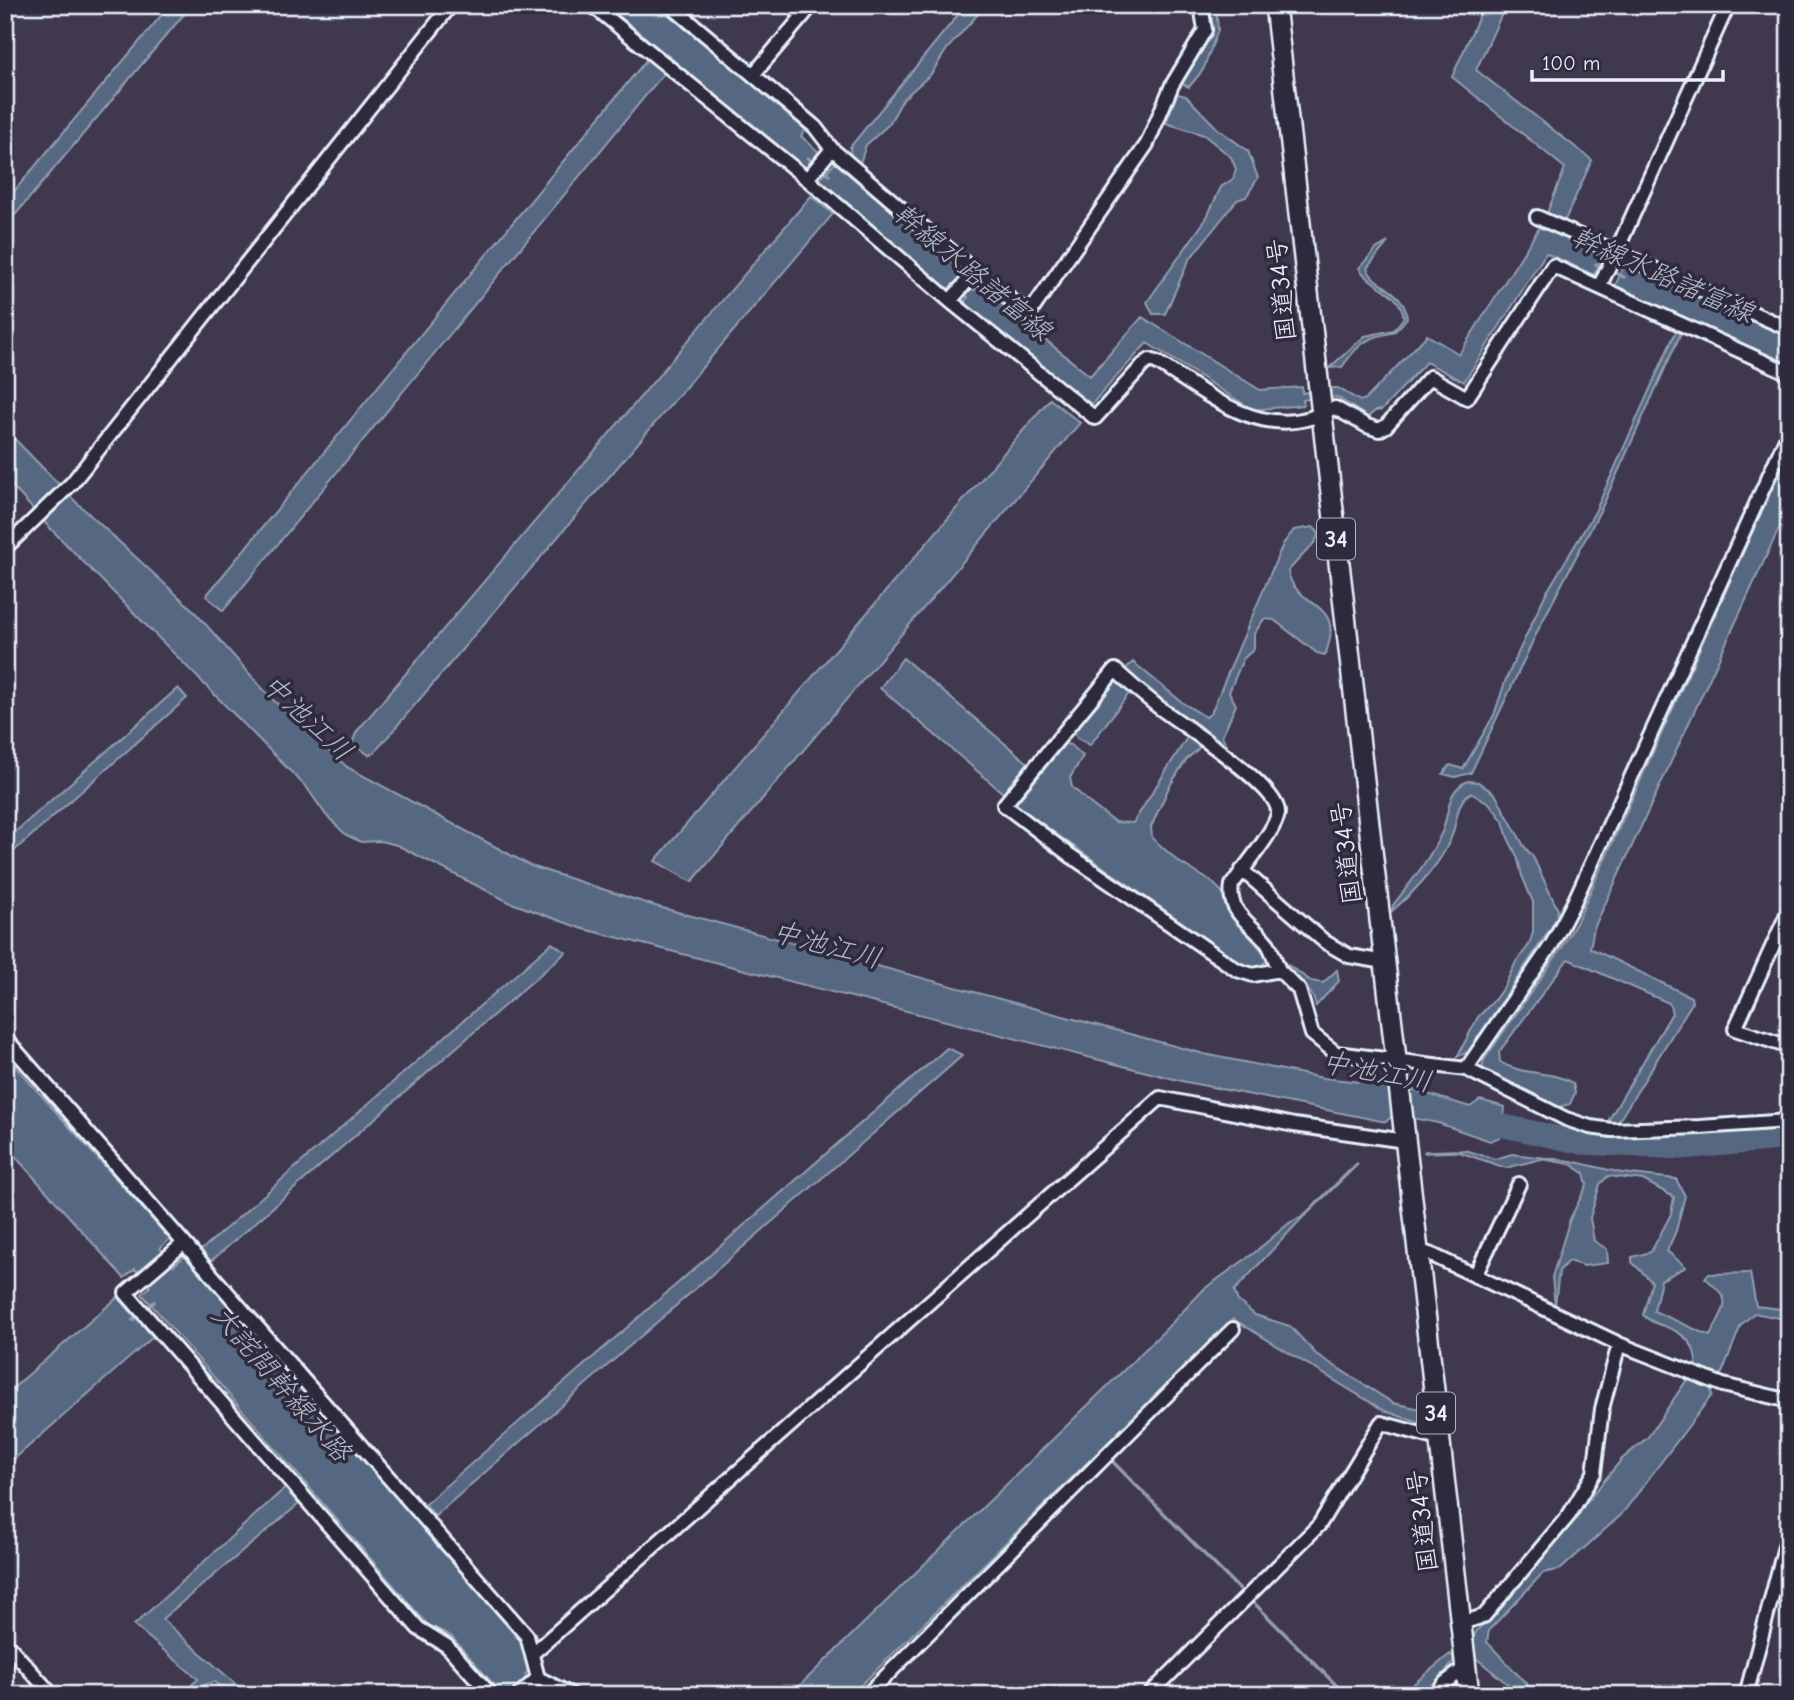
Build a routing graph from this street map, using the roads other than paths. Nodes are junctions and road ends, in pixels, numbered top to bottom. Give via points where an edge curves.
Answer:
1 (452, 5) edge
2 (592, 5) edge
3 (791, 5) edge
4 (812, 5) edge
5 (1201, 5) edge
6 (1275, 5) edge
7 (1728, 5) edge
8 (677, 7) edge
9 (803, 16) junction
10 (753, 75) junction
11 (832, 149) junction
12 (810, 176) junction
13 (1537, 217) dead end
14 (1614, 257) junction
15 (972, 276) junction
16 (1602, 282) junction
17 (954, 296) junction
18 (1789, 329) edge
19 (1789, 373) edge
20 (1321, 412) junction
21 (1789, 432) edge
22 (5, 548) edge
23 (1242, 870) junction
24 (1789, 910) edge
25 (1385, 962) junction
26 (1279, 970) junction
27 (5, 1038) edge
28 (1789, 1047) edge
29 (1397, 1068) junction
30 (1466, 1069) junction
31 (1789, 1121) edge
32 (1405, 1136) junction
33 (1519, 1184) dead end
34 (184, 1242) junction
35 (1417, 1250) junction
36 (1475, 1276) junction
37 (1233, 1329) dead end
38 (1619, 1344) junction
39 (1789, 1401) edge
40 (1439, 1439) junction
41 (1789, 1531) edge
42 (1461, 1623) junction
43 (5, 1642) edge
44 (532, 1654) junction
45 (1466, 1667) junction
46 (538, 1678) junction
47 (48, 1693) edge
48 (491, 1695) edge
49 (519, 1695) edge
50 (572, 1695) edge
51 (867, 1695) edge
52 (1149, 1695) edge
53 (1434, 1695) edge
54 (1469, 1695) edge
55 (1745, 1695) edge

1 - 22 street via 72,483
2 - 12 street
3 - 9 street
4 - 9 street
5 - 15 street via 1205,30 1172,85 1146,144 1029,314
6 - 20 highway, 国道34号 / 34
7 - 14 street
8 - 10 street
9 - 10 street
10 - 11 street via 815,127
11 - 12 street
11 - 15 street
12 - 17 street via 829,199
13 - 14 street
14 - 16 street
14 - 18 street
15 - 17 street
16 - 19 street
16 - 20 street via 1553,266 1467,398 1430,377 1380,430 1335,408
17 - 20 street via 1095,418 1150,360 1259,420 1310,418
20 - 25 highway, 国道34号 / 34
21 - 30 street via 1574,902 1552,944
23 - 25 street via 1325,942 1349,957
23 - 26 street via 1230,896 1241,917 1267,944
23 - 26 street via 1277,817 1276,801 1115,670 1004,805 1237,970 1253,975
24 - 28 street via 1735,1029
25 - 29 highway, 国道34号 / 34
26 - 29 street via 1299,990 1312,1034 1336,1053
27 - 34 street
29 - 30 street
29 - 32 highway, 国道34号 / 34
30 - 31 street via 1590,1127 1612,1130
32 - 35 highway, 国道34号 / 34
32 - 44 street via 1294,1125 1160,1098
33 - 36 street
34 - 44 street via 527,1636
34 - 48 street via 126,1293 418,1628 447,1646
35 - 36 street
35 - 40 highway, 国道34号 / 34
36 - 38 street
37 - 51 street
38 - 39 street via 1723,1385
38 - 42 street via 1602,1409 1594,1473 1569,1515 1485,1616
40 - 42 highway, 国道34号 / 34
40 - 52 street via 1381,1423 1319,1525
41 - 55 street
42 - 45 highway, 国道34号 / 34
43 - 47 street
44 - 46 street
45 - 53 street
45 - 54 highway, 国道34号 / 34
46 - 49 street
46 - 50 street

